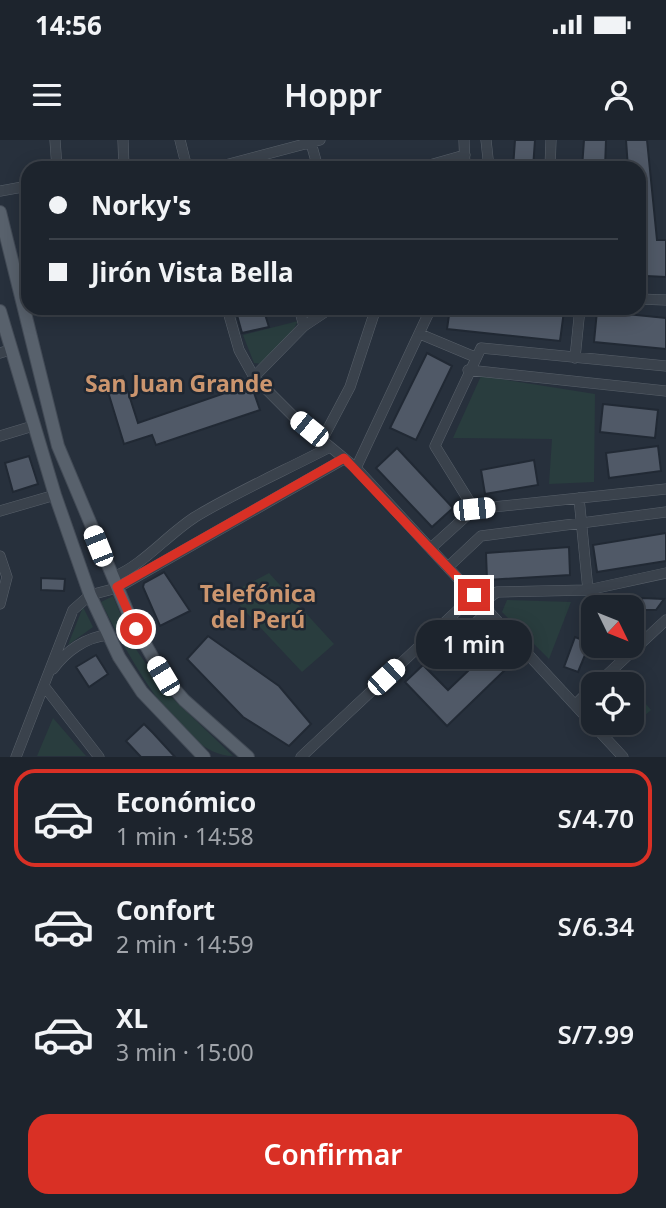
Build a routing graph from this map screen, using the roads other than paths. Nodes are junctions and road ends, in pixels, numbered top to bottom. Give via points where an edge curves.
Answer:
1 (55, 140) edge
2 (123, 140) edge
3 (180, 140) edge
4 (464, 140) edge
5 (486, 140) edge
6 (551, 140) edge
7 (315, 141) edge
8 (291, 144) edge
9 (465, 155) junction
10 (56, 161) edge
11 (124, 161) edge
12 (185, 161) edge
13 (262, 161) edge
14 (317, 161) edge
15 (444, 161) edge
16 (465, 161) edge
17 (488, 161) edge
18 (550, 161) edge
19 (21, 187) edge
20 (0, 191) edge
21 (0, 212) edge
22 (21, 297) edge
23 (646, 299) edge
24 (666, 300) edge
25 (0, 310) edge
26 (26, 315) edge
27 (229, 315) edge
28 (301, 315) edge
29 (320, 315) edge
30 (374, 315) edge
31 (428, 315) edge
32 (579, 315) edge
33 (304, 326) junction
34 (420, 334) junction
35 (5, 351) edge
36 (475, 356) junction
37 (575, 358) junction
38 (666, 366) edge
39 (468, 370) junction
40 (254, 377) junction
41 (666, 391) edge
42 (33, 426) junction
43 (0, 436) edge
44 (326, 444) junction
45 (344, 458) junction
46 (356, 468) junction
47 (666, 489) edge
48 (55, 495) junction
49 (579, 498) junction
50 (474, 509) junction
51 (0, 511) edge
52 (666, 512) edge
53 (583, 524) junction
54 (431, 548) junction
55 (0, 556) edge
56 (449, 567) junction
57 (666, 573) edge
58 (115, 582) junction
59 (588, 590) junction
60 (90, 595) junction
61 (482, 602) junction
62 (0, 604) edge
63 (666, 620) edge
64 (108, 635) junction
65 (452, 646) dead end
66 (610, 672) edge
67 (46, 682) junction
68 (581, 699) edge
69 (576, 704) junction
70 (16, 757) edge
71 (99, 757) edge
72 (204, 757) edge
73 (248, 757) edge
74 (301, 757) edge
75 (623, 757) edge

1 - 10 street
2 - 11 street
3 - 12 street
4 - 9 street
5 - 17 street
6 - 18 street
7 - 8 street
7 - 14 street
8 - 13 street
9 - 15 street
9 - 16 street
19 - 20 street
21 - 22 main road
23 - 24 street
25 - 35 main road
26 - 58 main road via 58,446
27 - 40 street via 239,350
28 - 33 street
29 - 33 street
30 - 44 street
31 - 34 street
32 - 37 street
33 - 40 street
34 - 36 street
34 - 46 street
35 - 42 main road
36 - 37 street via 485,347
36 - 39 street
37 - 38 street
39 - 41 street
39 - 50 street via 436,446
40 - 44 street
42 - 43 street
42 - 48 main road
44 - 45 street
44 - 58 street via 195,517
45 - 46 street
45 - 58 street
46 - 54 street
47 - 49 street
48 - 51 street
48 - 60 main road
49 - 50 street
49 - 53 street
50 - 54 street
52 - 53 street
53 - 56 street via 481,536
53 - 59 street
54 - 56 street
55 - 62 street via 6,577
56 - 61 street
57 - 59 street
58 - 60 street
58 - 73 main road via 163,676 197,714
59 - 61 street via 497,592
60 - 64 main road
60 - 67 street via 73,610
61 - 65 street
61 - 69 street
61 - 74 street
63 - 66 street
64 - 67 street via 84,642 65,655
64 - 72 main road via 142,692
67 - 70 street
67 - 71 street
68 - 69 street
69 - 75 street

